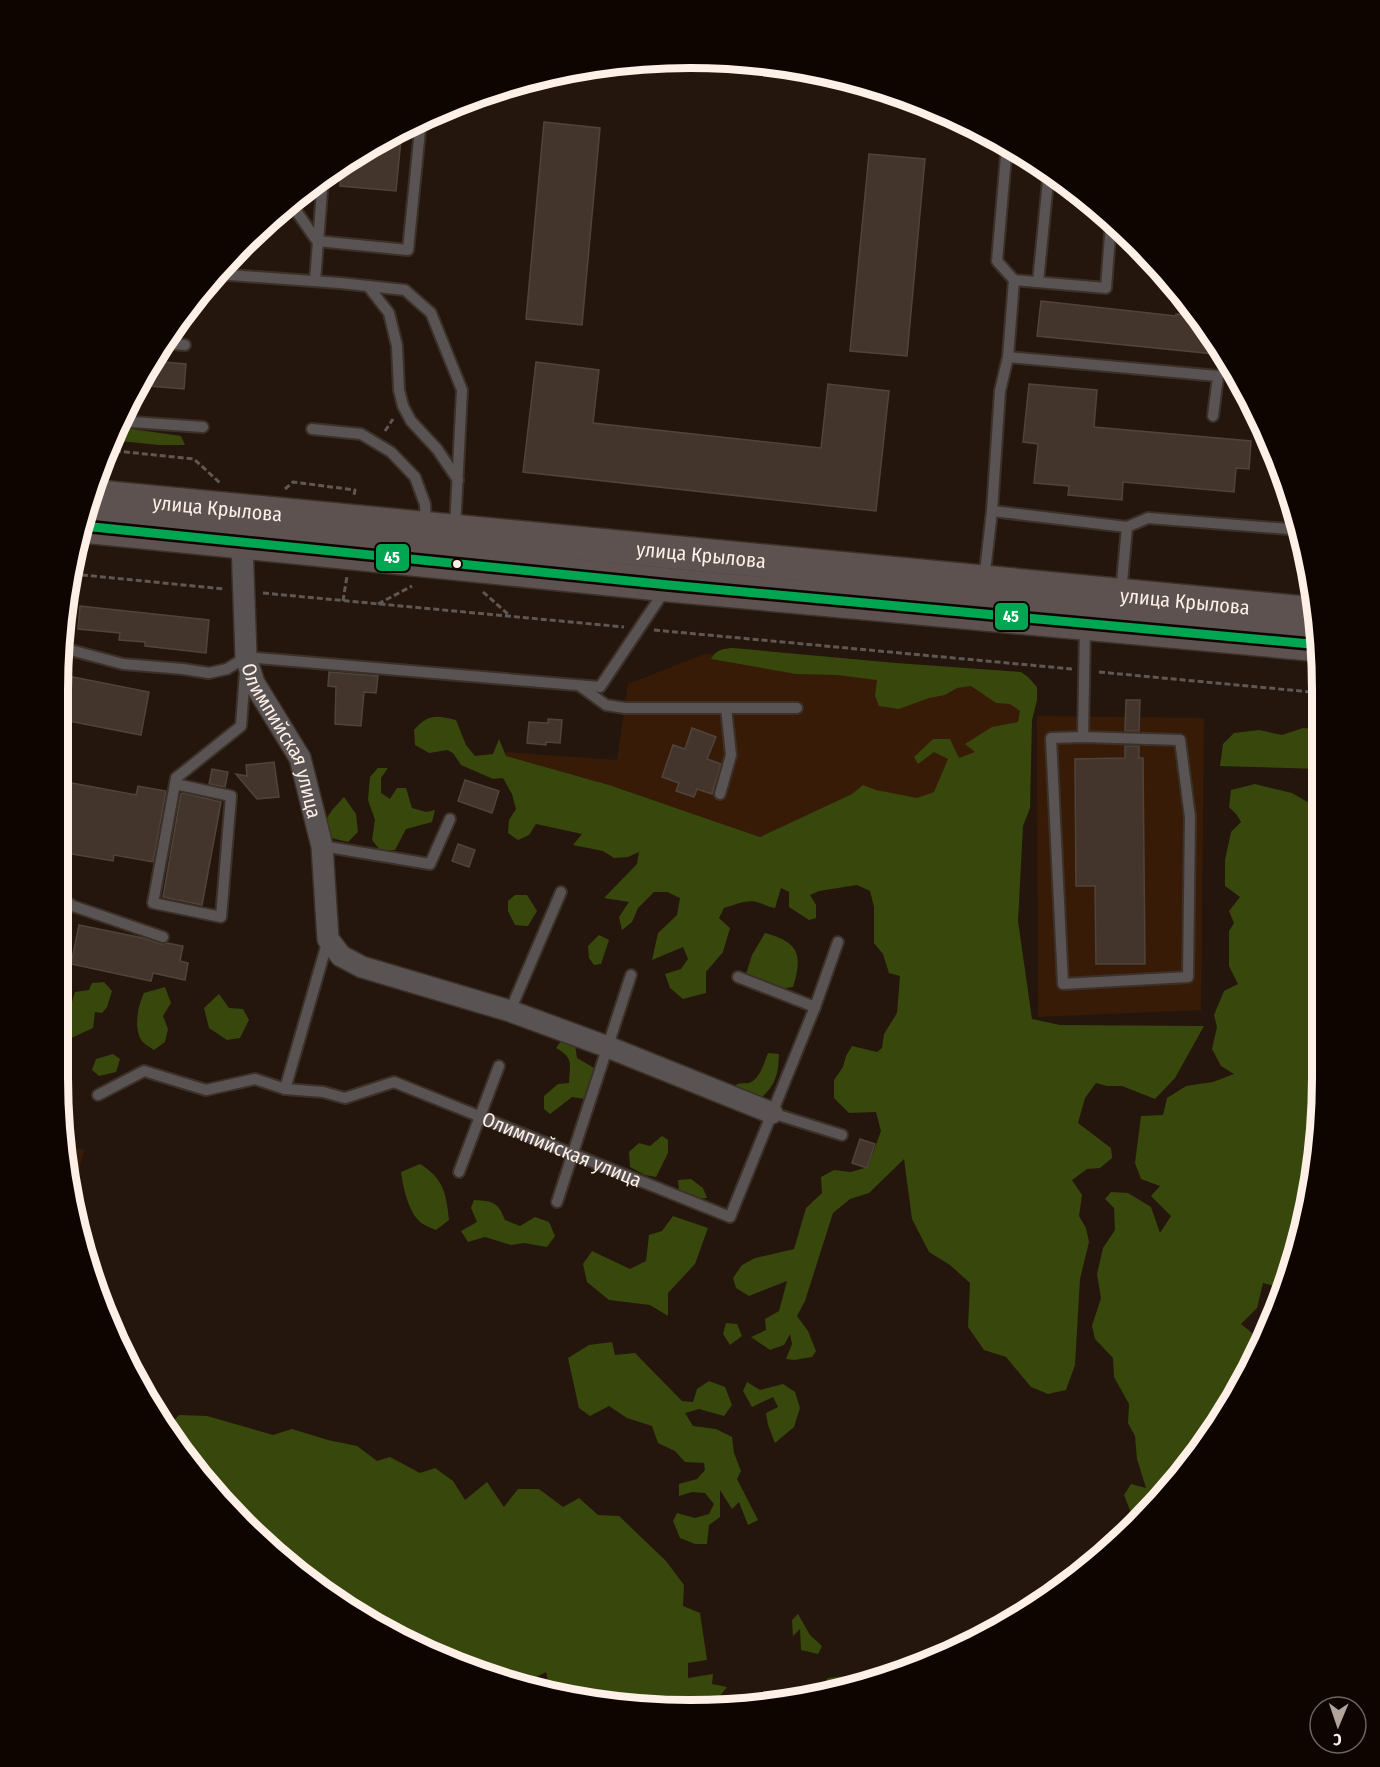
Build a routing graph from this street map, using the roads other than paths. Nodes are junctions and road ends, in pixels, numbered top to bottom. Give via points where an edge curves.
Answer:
1 (420, 130) edge
2 (1007, 155) edge
3 (1047, 180) edge
4 (322, 188) edge
5 (295, 209) edge
6 (1111, 232) edge
7 (317, 241) junction
8 (227, 275) edge
9 (1014, 280) junction
10 (315, 281) junction
11 (1038, 282) junction
12 (368, 286) junction
13 (172, 344) edge
14 (185, 345) dead end
15 (1008, 357) junction
16 (1213, 416) dead end
17 (129, 421) edge
18 (203, 426) dead end
19 (312, 429) dead end
20 (458, 480) junction
21 (99, 497) edge
22 (992, 512) junction
23 (90, 527) edge
24 (1127, 527) junction
25 (441, 529) junction
26 (1291, 529) edge
27 (242, 542) junction
28 (983, 583) junction
29 (669, 585) junction
30 (1121, 596) junction
31 (1086, 608) junction
32 (1307, 613) edge
33 (1310, 643) edge
34 (69, 650) edge
35 (246, 657) junction
36 (580, 686) junction
37 (726, 708) junction
38 (797, 708) dead end
39 (1083, 737) junction
40 (175, 784) junction
41 (720, 794) dead end
42 (450, 819) dead end
43 (322, 846) junction
44 (561, 892) dead end
45 (68, 903) edge
46 (163, 937) dead end
47 (328, 939) junction
48 (838, 942) dead end
49 (631, 975) dead end
50 (738, 977) dead end
51 (815, 1007) junction
52 (510, 1011) junction
53 (608, 1047) junction
54 (499, 1066) dead end
55 (285, 1089) junction
56 (98, 1095) dead end
57 (772, 1113) junction
58 (480, 1117) junction
59 (842, 1135) dead end
60 (572, 1154) junction
61 (459, 1172) dead end
62 (556, 1202) dead end

1 - 7 lane via 408,250
2 - 9 lane via 997,261
3 - 11 lane
4 - 7 lane
5 - 7 lane
6 - 11 lane via 1106,288
7 - 10 lane
8 - 10 lane
9 - 11 lane
9 - 15 lane
10 - 12 lane
12 - 20 lane via 389,314 397,346 403,406
12 - 20 lane via 405,290 431,313 462,390
13 - 14 lane
15 - 16 lane via 1218,376
15 - 22 lane via 1000,391
17 - 18 lane
19 - 25 lane via 362,434 391,452 415,477 425,504
20 - 25 lane
21 - 25 main road, улица Крылова
22 - 24 lane
22 - 28 lane
23 - 27 main road, улица Крылова
24 - 26 lane via 1148,518
24 - 30 lane
25 - 28 main road, улица Крылова
27 - 29 main road, улица Крылова
27 - 35 street, Олимпийская улица
28 - 31 main road, улица Крылова
29 - 31 main road, улица Крылова
29 - 36 lane via 600,687
30 - 31 main road, улица Крылова
30 - 32 main road, улица Крылова
31 - 33 main road, улица Крылова
31 - 39 lane
34 - 35 lane via 123,664 208,673 228,669
35 - 36 lane
35 - 40 lane via 241,726 176,778
35 - 43 street, Олимпийская улица via 254,683 300,758
36 - 37 lane via 606,705 625,708
37 - 38 lane
37 - 41 lane via 731,755
39 - 39 lane via 1051,738 1063,984 1188,977 1190,817 1180,740
40 - 40 lane via 153,903 221,917 231,796
42 - 43 lane via 430,864
43 - 47 street, Олимпийская улица
44 - 52 lane
45 - 46 lane
47 - 52 street via 341,956 362,967
47 - 55 lane, Олимпийская улица
48 - 51 lane, Олимпийская улица
49 - 53 lane
50 - 51 lane
51 - 57 lane, Олимпийская улица
52 - 53 street
53 - 57 street
53 - 60 lane
54 - 58 lane
55 - 56 lane, Олимпийская улица via 255,1079 206,1090 144,1071
55 - 58 lane, Олимпийская улица via 345,1098 394,1082
57 - 59 lane
57 - 60 lane, Олимпийская улица via 730,1216
58 - 60 lane, Олимпийская улица
58 - 61 lane
60 - 62 lane

